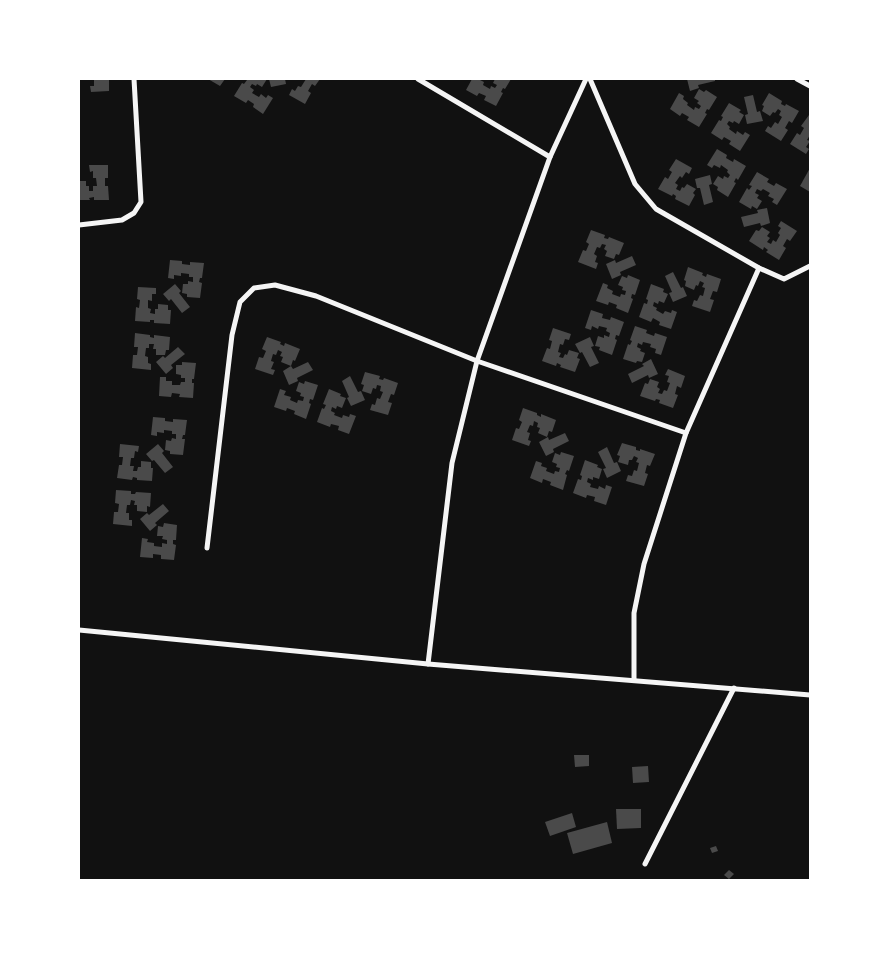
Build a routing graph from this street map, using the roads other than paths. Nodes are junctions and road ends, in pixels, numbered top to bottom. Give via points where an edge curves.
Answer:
1 (134, 79) edge
2 (418, 79) edge
3 (586, 79) edge
4 (590, 79) edge
5 (797, 79) edge
6 (810, 86) edge
7 (550, 157) junction
8 (79, 226) edge
9 (810, 266) edge
10 (759, 268) junction
11 (477, 361) junction
12 (686, 433) junction
13 (207, 548) dead end
14 (79, 630) edge
15 (428, 664) junction
16 (634, 680) junction
17 (734, 688) junction
18 (810, 695) edge
19 (645, 864) dead end

1 - 8 street via 141,202 134,213 122,220
2 - 7 street
3 - 7 street
4 - 10 street via 635,184 656,209
5 - 6 street
7 - 11 street
9 - 10 street via 784,279
10 - 12 street
11 - 12 street
11 - 13 street via 316,296 275,285 254,288 240,302 232,335
11 - 15 street via 452,463
12 - 16 street via 644,564 634,613
14 - 15 street
15 - 16 street
16 - 17 street
17 - 18 street
17 - 19 street

